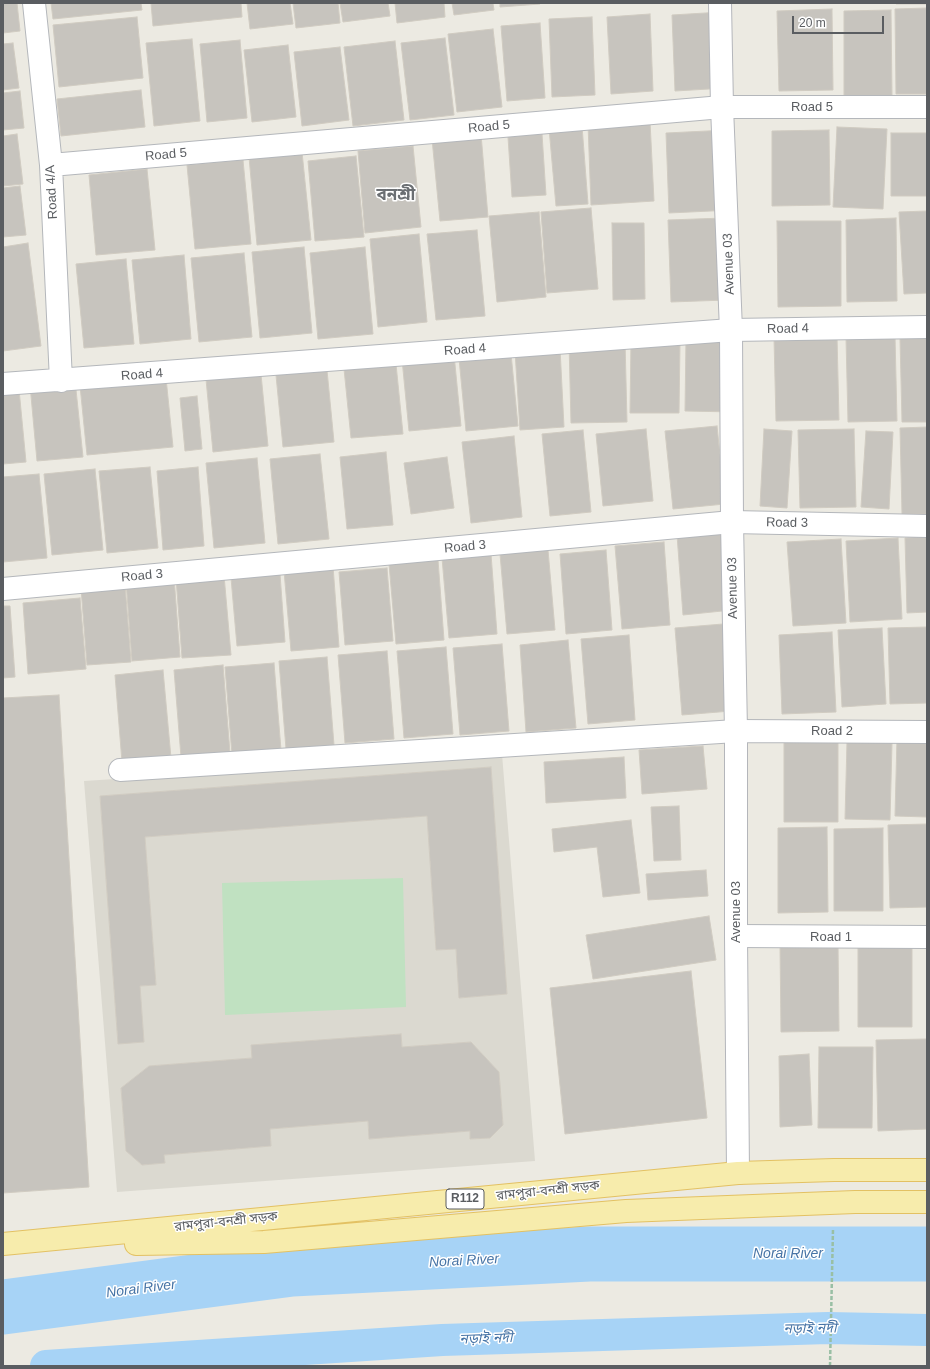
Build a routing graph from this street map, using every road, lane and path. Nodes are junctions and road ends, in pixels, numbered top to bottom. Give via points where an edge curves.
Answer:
1 (34, 3) edge
2 (720, 3) edge
3 (722, 107) junction
4 (927, 107) edge
5 (51, 165) junction
6 (927, 327) edge
7 (731, 330) junction
8 (61, 381) junction
9 (3, 384) edge
10 (732, 522) junction
11 (927, 526) edge
12 (3, 589) edge
13 (736, 731) junction
14 (927, 732) edge
15 (120, 770) dead end
16 (736, 936) junction
17 (927, 937) edge
18 (927, 1170) edge
19 (738, 1173) junction
20 (927, 1202) edge
21 (833, 1203) junction
22 (3, 1244) edge
23 (830, 1366) edge

1 - 5 street, Road 4/A
2 - 3 street, Avenue 03
3 - 4 street, Road 5
3 - 5 street, Road 5
3 - 7 street, Avenue 03
5 - 8 street, Road 4/A
6 - 7 street, Road 4
7 - 8 street, Road 4
7 - 10 street, Avenue 03
8 - 9 street, Road 4
10 - 11 street, Road 3
10 - 12 street, Road 3
10 - 13 street, Avenue 03
13 - 14 street, Road 2
13 - 15 street, Road 2
13 - 16 street, Avenue 03
16 - 17 street, Road 1
16 - 19 street, Avenue 03
18 - 19 main road, রামপুরা-বনশ্রী সড়ক / R112
19 - 22 main road, রামপুরা-বনশ্রী সড়ক / R112
20 - 21 main road, রামপুরা-বনশ্রী সড়ক / R112
21 - 22 main road, রামপুরা-বনশ্রী সড়ক / R112 via 626,1211 264,1242
21 - 23 path

